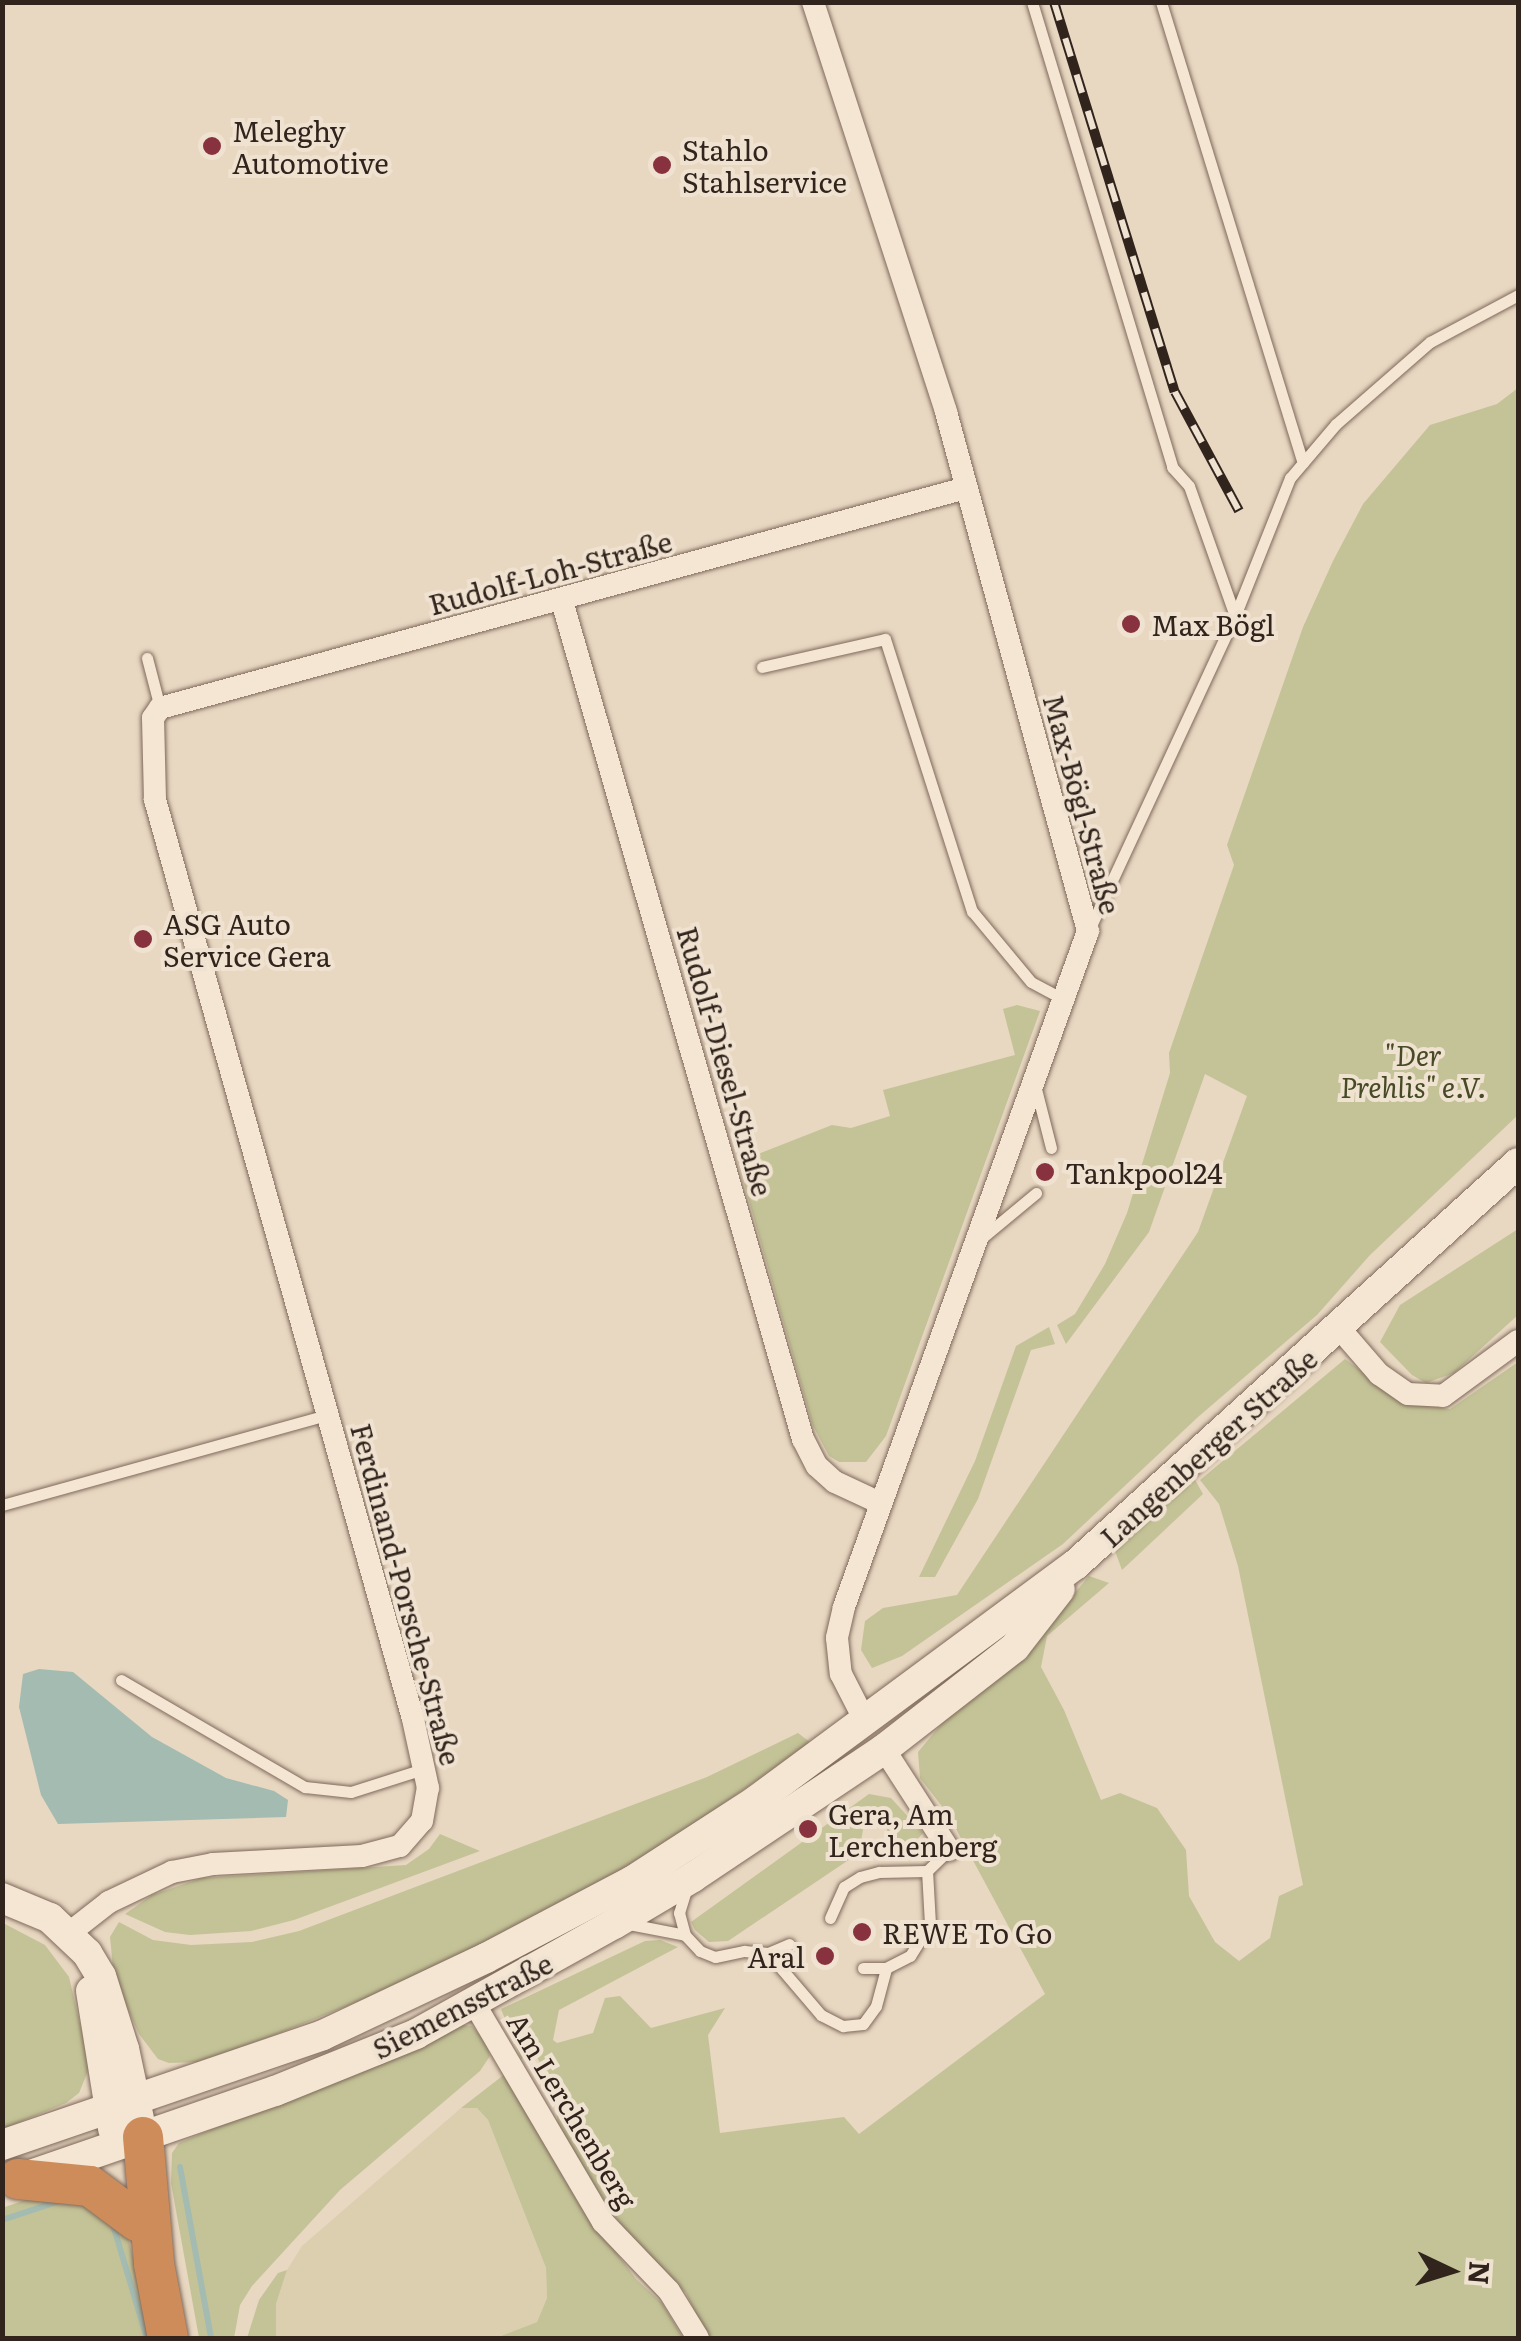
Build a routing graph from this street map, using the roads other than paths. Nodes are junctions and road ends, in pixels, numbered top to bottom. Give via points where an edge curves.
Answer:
1 (813, 2) edge
2 (1032, 2) edge
3 (1162, 2) edge
4 (1518, 295) edge
5 (1303, 462) junction
6 (966, 488) junction
7 (562, 600) junction
8 (1235, 616) junction
9 (147, 658) dead end
10 (762, 667) dead end
11 (156, 713) junction
12 (1088, 932) junction
13 (1064, 998) junction
14 (1035, 1083) junction
15 (1051, 1148) dead end
16 (1518, 1163) edge
17 (1036, 1192) dead end
18 (976, 1243) junction
19 (1340, 1329) junction
20 (1518, 1341) edge
21 (328, 1416) junction
22 (880, 1503) junction
23 (2, 1506) edge
24 (1076, 1565) junction
25 (120, 1680) dead end
26 (866, 1722) junction
27 (884, 1748) junction
28 (426, 1768) junction
29 (949, 1850) joint
30 (927, 1871) junction
31 (693, 1877) junction
32 (2, 1898) edge
33 (830, 1918) dead end
34 (614, 1924) junction
35 (68, 1934) junction
36 (685, 1936) junction
37 (790, 1944) dead end
38 (768, 1952) junction
39 (862, 1968) dead end
40 (886, 1968) junction
41 (474, 2003) junction
42 (126, 2123) junction
43 (8, 2170) edge
44 (137, 2220) junction
45 (154, 2264) junction
46 (168, 2338) edge
47 (698, 2338) edge

1 - 6 street, Max-Bögl-Straße
2 - 8 lane via 1172,467 1190,486
3 - 5 lane
4 - 5 lane via 1430,342
5 - 8 lane via 1290,478
6 - 7 street, Rudolf-Loh-Straße
6 - 12 street, Max-Bögl-Straße
7 - 11 street, Rudolf-Loh-Straße
7 - 22 street, Rudolf-Diesel-Straße via 804,1439 817,1466 835,1482
8 - 12 lane
9 - 11 lane
10 - 13 lane via 885,639 972,911 1031,982
11 - 21 street, Ferdinand-Porsche-Straße via 155,800
12 - 13 street, Max-Bögl-Straße
13 - 14 street, Max-Bögl-Straße
14 - 15 lane
14 - 18 street, Max-Bögl-Straße
16 - 19 main road, Langenberger Straße
17 - 18 lane
18 - 22 street, Max-Bögl-Straße
19 - 20 street, Langenberger Straße via 1378,1374 1408,1394 1444,1396
19 - 24 main road, Langenberger Straße
21 - 23 lane, Ferdinand-Porsche-Straße
21 - 28 street, Ferdinand-Porsche-Straße
22 - 26 street, Max-Bögl-Straße via 838,1638 845,1688
24 - 26 main road, Langenberger Straße
24 - 27 main road, Langenberger Straße via 1014,1647
25 - 28 lane via 304,1787 351,1792
26 - 27 main road
26 - 42 main road, Siemensstraße via 632,1881 323,2036
27 - 29 street
27 - 31 main road, Siemensstraße
28 - 35 street, Ferdinand-Porsche-Straße via 422,1821 400,1846 362,1856 172,1872 108,1902
29 - 30 lane
30 - 33 lane via 860,1877 844,1887
30 - 40 lane via 930,1924 910,1956
31 - 34 main road, Siemensstraße
31 - 36 lane via 679,1914
32 - 35 main road via 50,1918
34 - 36 lane
34 - 41 main road, Siemensstraße
35 - 42 main road via 110,1998
36 - 38 lane via 716,1957
37 - 38 lane
38 - 40 lane via 800,1995 844,2026 863,2024 876,2006
39 - 40 lane
41 - 42 main road, Siemensstraße via 319,2074
41 - 47 street, Am Lerchenberg via 603,2222 669,2291
42 - 43 main road, Siemensstraße
42 - 44 highway
42 - 45 highway
43 - 44 highway via 90,2186
44 - 45 highway
45 - 46 highway

